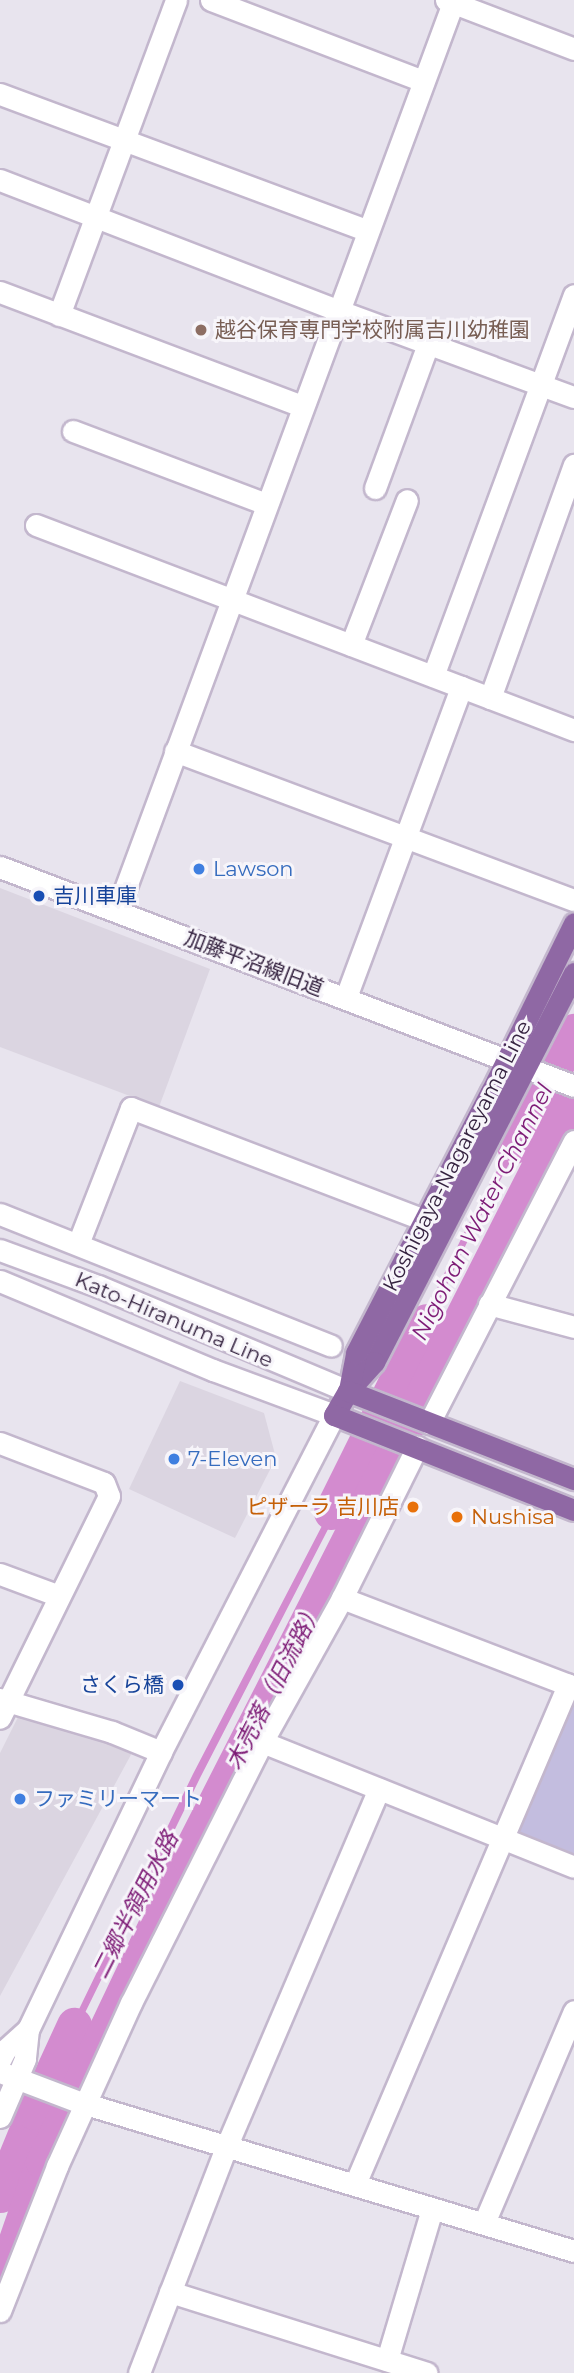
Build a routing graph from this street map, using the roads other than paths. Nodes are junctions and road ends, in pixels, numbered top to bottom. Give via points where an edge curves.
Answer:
1 (176, 0) edge
2 (211, 0) edge
3 (451, 1) edge
4 (574, 49) edge
5 (423, 81) junction
6 (0, 94) edge
7 (125, 141) junction
8 (0, 180) edge
9 (97, 218) junction
10 (366, 230) junction
11 (0, 292) edge
12 (574, 295) edge
13 (337, 310) junction
14 (59, 315) junction
15 (428, 344) junction
16 (540, 385) junction
17 (574, 397) edge
18 (302, 407) junction
19 (74, 431) dead end
20 (574, 465) edge
21 (375, 488) dead end
22 (407, 500) dead end
23 (266, 504) junction
24 (36, 525) dead end
25 (231, 599) junction
26 (351, 645) junction
27 (433, 676) junction
28 (461, 687) junction
29 (490, 698) junction
30 (574, 730) edge
31 (175, 751) junction
32 (407, 837) junction
33 (0, 867) edge
34 (574, 900) edge
35 (117, 911) junction
36 (574, 923) edge
37 (574, 973) edge
38 (346, 997) junction
39 (525, 1068) junction
40 (574, 1086) edge
41 (574, 1141) edge
42 (0, 1214) edge
43 (425, 1220) junction
44 (78, 1244) junction
45 (0, 1250) edge
46 (0, 1281) edge
47 (489, 1304) junction
48 (574, 1327) edge
49 (331, 1346) dead end
50 (348, 1391) junction
51 (334, 1415) junction
52 (425, 1421) junction
53 (0, 1443) edge
54 (417, 1447) junction
55 (574, 1479) edge
56 (574, 1510) edge
57 (0, 1574) edge
58 (59, 1596) junction
59 (342, 1598) junction
60 (571, 1686) edge
61 (3, 1706) edge
62 (262, 1742) junction
63 (161, 1752) junction
64 (379, 1789) junction
65 (503, 1838) junction
66 (574, 1867) edge
67 (574, 2011) edge
68 (27, 2029) junction
69 (0, 2060) edge
70 (16, 2079) edge
71 (81, 2102) junction
72 (0, 2117) edge
73 (227, 2145) junction
74 (355, 2184) junction
75 (432, 2209) junction
76 (484, 2223) junction
77 (574, 2251) edge
78 (170, 2292) junction
79 (0, 2311) edge
80 (387, 2360) junction
81 (139, 2373) edge
82 (425, 2373) edge

1 - 7 street
2 - 5 street
3 - 4 street
3 - 5 street
5 - 10 street
6 - 7 street
7 - 9 street
7 - 10 street
8 - 9 street
9 - 13 street
9 - 14 street
10 - 13 street
11 - 14 street
12 - 16 street
13 - 15 street
13 - 18 street
14 - 18 street
15 - 16 street
15 - 21 street
16 - 17 street
16 - 27 street
18 - 23 street
19 - 23 street
20 - 29 street
22 - 26 street
23 - 25 street
24 - 25 street
25 - 26 street
25 - 31 street
26 - 27 street
27 - 28 street
28 - 29 street
28 - 32 street
29 - 30 street
31 - 32 street
31 - 35 street
32 - 34 street
32 - 38 street
33 - 35 street, 加藤平沼線旧道
35 - 38 street, 加藤平沼線旧道
36 - 39 main road, Koshigaya-Nagareyama Line
37 - 39 main road, Koshigaya-Nagareyama Line
38 - 39 street, 加藤平沼線旧道
39 - 40 street, 加藤平沼線旧道
39 - 43 main road, Koshigaya-Nagareyama Line
39 - 50 main road, Koshigaya-Nagareyama Line via 374,1362
41 - 47 street
42 - 44 street
43 - 44 street via 131,1108
43 - 50 main road, Koshigaya-Nagareyama Line via 356,1353
44 - 49 street
45 - 50 street, Kato-Hiranuma Line
46 - 51 street, Kato-Hiranuma Line
47 - 48 street
47 - 52 street
50 - 51 main road, Koshigaya-Nagareyama Line
50 - 52 main road
51 - 54 main road
51 - 63 street
52 - 55 main road
53 - 58 street via 104,1483 109,1496
54 - 56 main road
54 - 59 street
57 - 58 street
58 - 61 street
59 - 60 street
59 - 62 street
60 - 65 street
61 - 63 street via 112,1732
62 - 64 street
62 - 71 street
63 - 68 street
64 - 65 street
64 - 73 street
65 - 66 street
65 - 74 street
67 - 76 street
68 - 69 street
68 - 70 street via 25,2059
70 - 71 street
70 - 72 street
71 - 73 street
71 - 79 street
73 - 74 street
73 - 78 street
74 - 75 street
75 - 76 street
75 - 80 street
76 - 77 street
78 - 80 street
78 - 81 street
80 - 82 street

